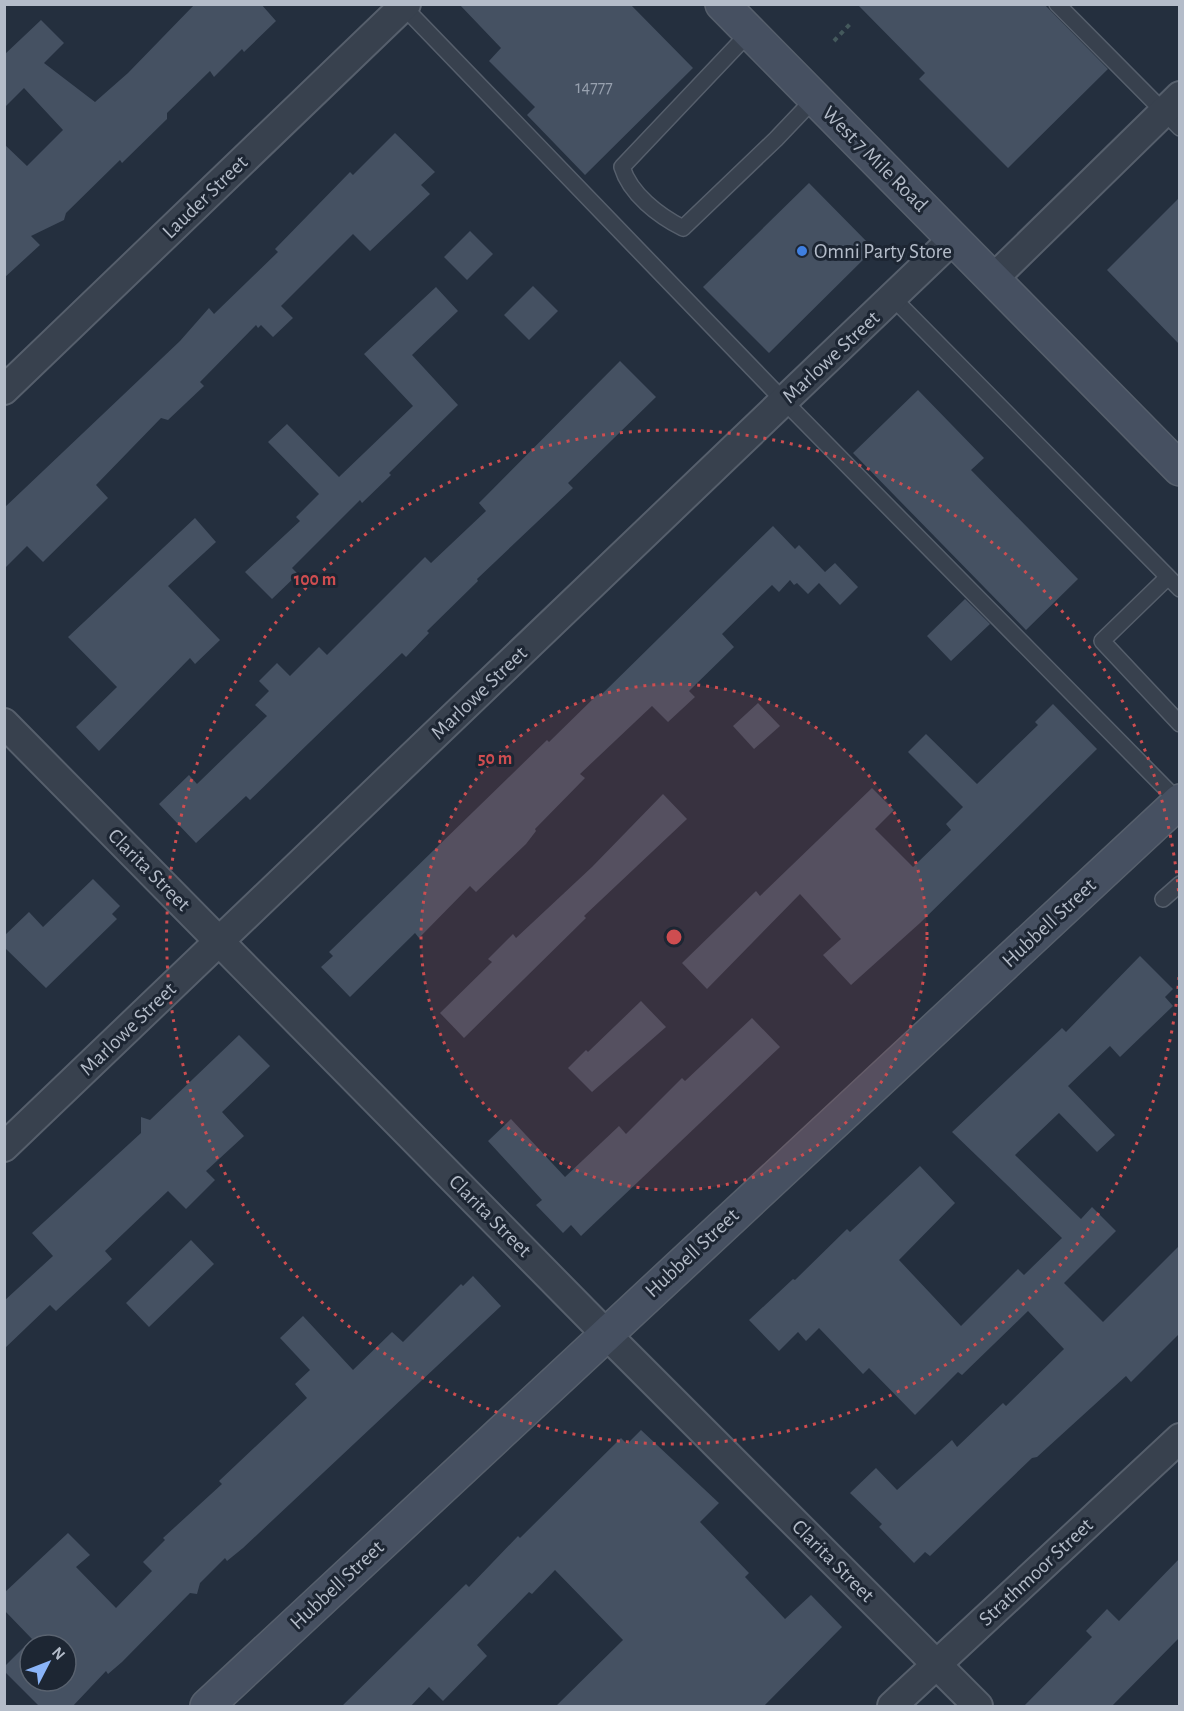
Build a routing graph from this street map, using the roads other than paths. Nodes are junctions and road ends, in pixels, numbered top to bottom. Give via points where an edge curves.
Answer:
1 (1057, 4) edge
2 (403, 5) edge
3 (724, 5) edge
4 (750, 33) junction
5 (815, 98) junction
6 (1174, 112) edge
7 (954, 238) junction
8 (993, 279) junction
9 (893, 298) junction
10 (4, 390) edge
11 (784, 401) junction
12 (1179, 469) edge
13 (1168, 577) junction
14 (1179, 589) edge
15 (4, 723) edge
16 (1179, 724) edge
17 (1179, 802) edge
18 (1179, 884) edge
19 (1163, 899) dead end
20 (219, 941) junction
21 (4, 1147) edge
22 (606, 1334) junction
23 (1179, 1438) edge
24 (936, 1665) junction
25 (207, 1707) edge
26 (892, 1707) edge
27 (978, 1707) edge

1 - 6 lane
2 - 10 street, Lauder Street
2 - 11 lane
3 - 4 street, West 7 Mile Road
4 - 5 street, West 7 Mile Road
4 - 5 lane via 621,167 625,179 662,218 683,228
5 - 7 street, West 7 Mile Road
6 - 8 street
7 - 8 street, West 7 Mile Road
7 - 9 street, Marlowe Street
8 - 12 street, West 7 Mile Road
9 - 11 street, Marlowe Street
9 - 13 lane
11 - 17 lane
11 - 20 street, Marlowe Street
13 - 14 lane
13 - 16 lane via 1102,641
15 - 20 street, Clarita Street
17 - 22 street, Hubbell Street
18 - 19 lane
20 - 21 street, Marlowe Street
20 - 22 street, Clarita Street
22 - 24 street, Clarita Street
22 - 25 street, Hubbell Street
23 - 24 street, Strathmoor Street
24 - 26 street, Strathmoor Street
24 - 27 street, Clarita Street

